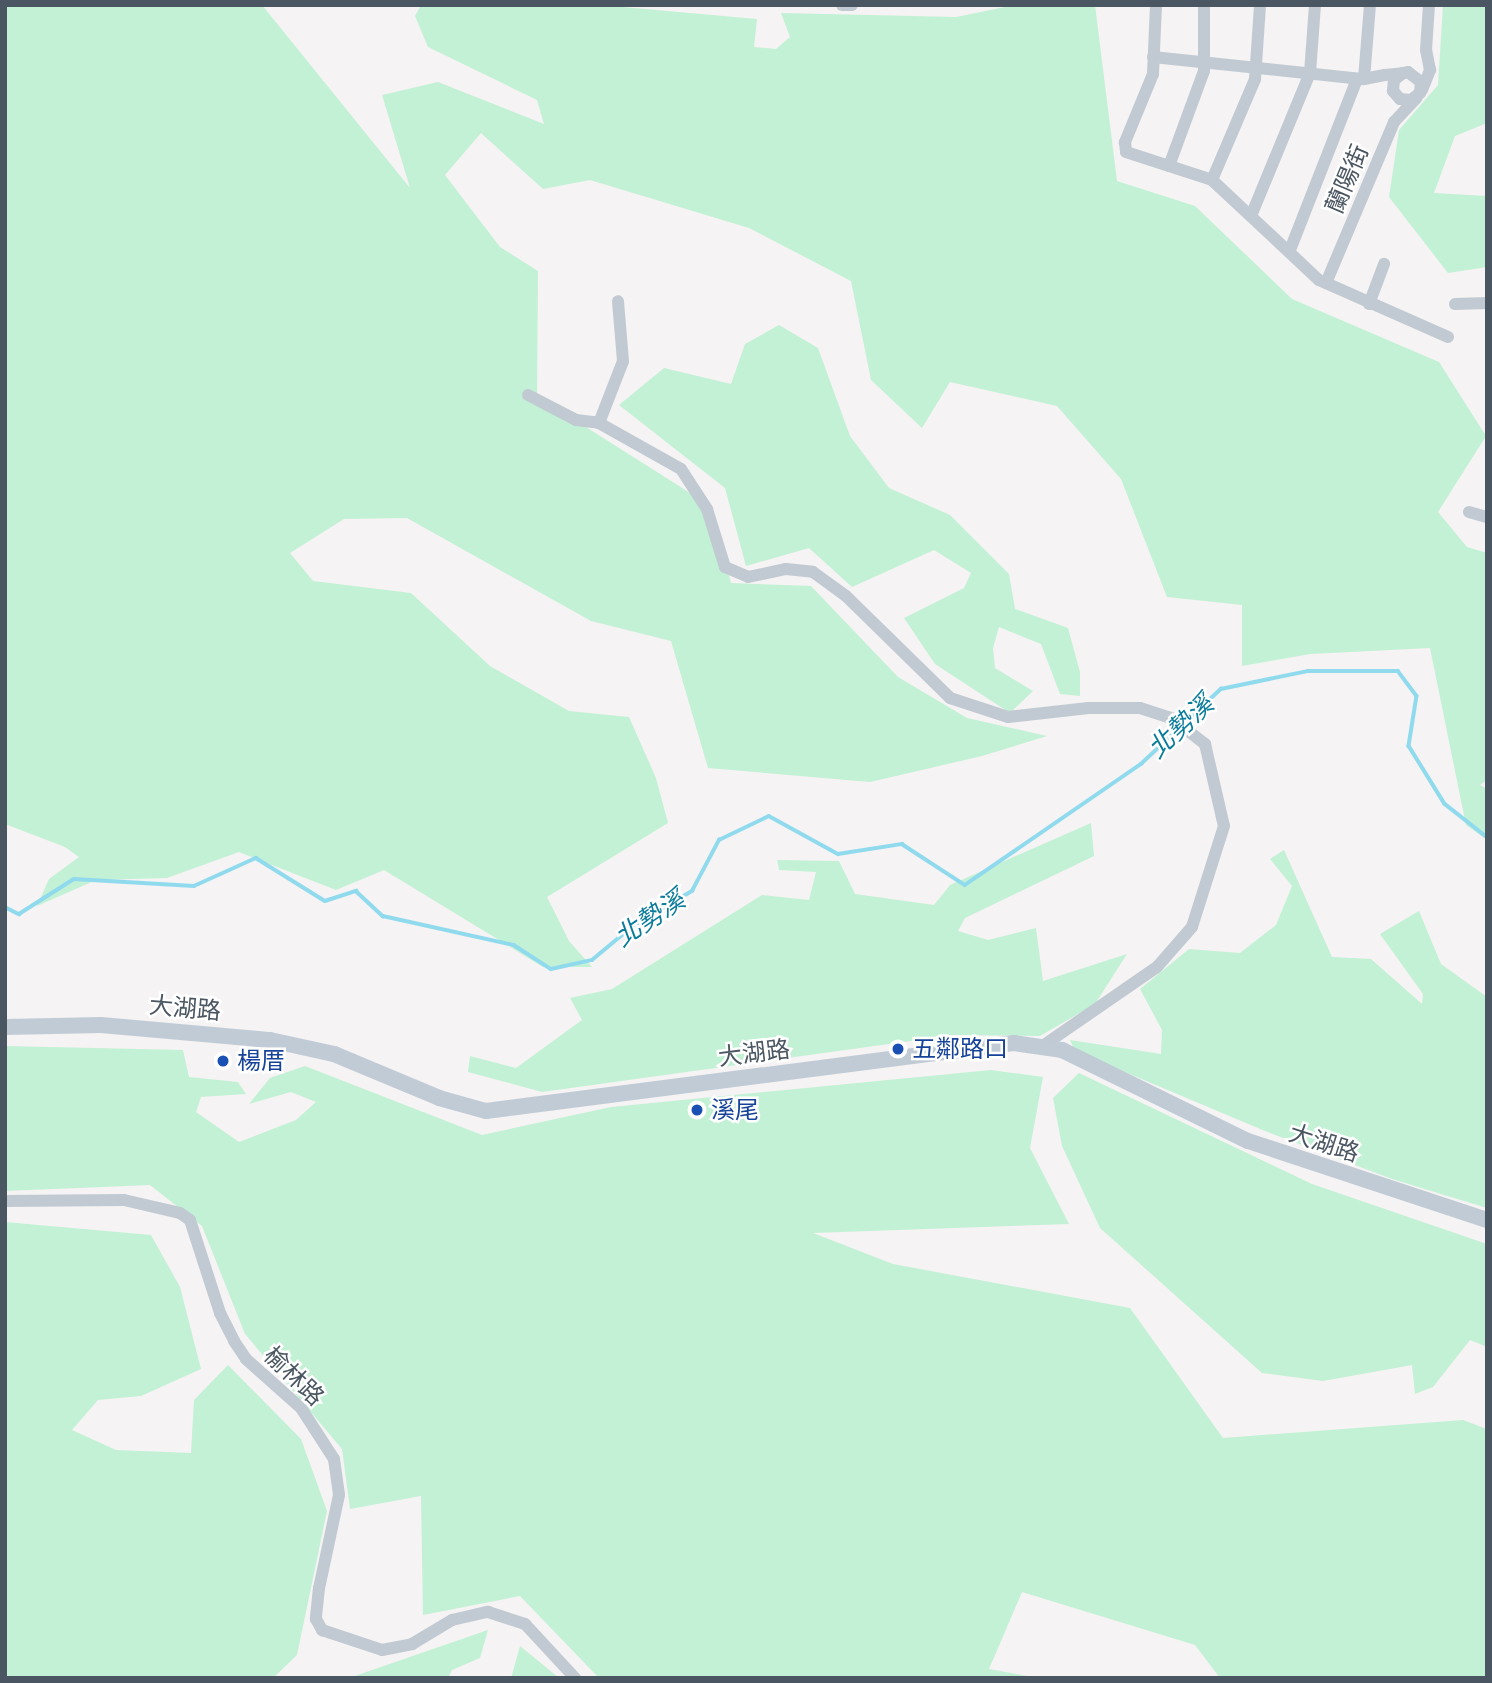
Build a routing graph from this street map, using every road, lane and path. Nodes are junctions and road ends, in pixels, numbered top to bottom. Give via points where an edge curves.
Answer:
1 (842, 5) edge
2 (852, 5) edge
3 (1156, 5) edge
4 (1204, 5) edge
5 (1261, 5) edge
6 (1315, 5) edge
7 (1370, 5) edge
8 (1429, 5) edge
9 (1426, 50) junction
10 (1153, 57) junction
11 (1205, 62) junction
12 (1258, 67) junction
13 (1405, 72) junction
14 (1310, 73) junction
15 (1360, 79) junction
16 (1418, 95) junction
17 (1396, 96) junction
18 (1169, 166) junction
19 (1212, 180) junction
20 (1251, 216) junction
21 (1290, 250) junction
22 (1384, 264) dead end
23 (1326, 283) junction
24 (618, 301) dead end
25 (1487, 303) edge
26 (1369, 304) junction
27 (1455, 304) dead end
28 (1448, 337) dead end
29 (528, 395) dead end
30 (599, 423) junction
31 (1469, 512) dead end
32 (1487, 517) edge
33 (5, 1027) edge
34 (1041, 1047) junction
35 (5, 1202) edge
36 (1487, 1220) edge
37 (575, 1678) edge

1 - 2 street
3 - 10 street
4 - 11 street
5 - 12 street
6 - 14 street
7 - 15 street, 蘭陽街
8 - 9 street, 蘭陽街
9 - 13 street
9 - 16 street, 蘭陽街 via 1430,70
10 - 11 street
10 - 18 street via 1153,74 1125,142 1126,152
11 - 12 street
11 - 18 street
12 - 14 street
12 - 19 street
13 - 15 street
13 - 16 street via 1421,82
13 - 17 street via 1392,85
14 - 15 street
14 - 20 street
15 - 17 street
15 - 21 street, 蘭陽街
16 - 17 street via 1406,101
16 - 23 street, 蘭陽街 via 1394,122
18 - 19 street
19 - 20 street
20 - 21 street
21 - 23 street
22 - 26 street
23 - 26 street
24 - 30 street via 623,361
25 - 27 street
26 - 28 street
29 - 30 street via 576,420
30 - 34 street via 681,469 694,484 725,568 748,577 786,569 813,572 845,596 950,698 1008,717 1088,708 1140,708 1176,721 1205,744 1224,826 1192,927 1157,967
31 - 32 street
33 - 34 street, 大湖路 via 102,1025 270,1040 334,1055 439,1098 486,1111 1014,1043
34 - 36 street, 大湖路 via 1062,1051 1248,1141
35 - 37 street, 榆林路 via 124,1200 180,1213 190,1220 220,1314 234,1341 246,1359 301,1408 334,1459 339,1495 319,1588 316,1619 322,1630 382,1650 412,1644 470,1614 507,1616 525,1623

